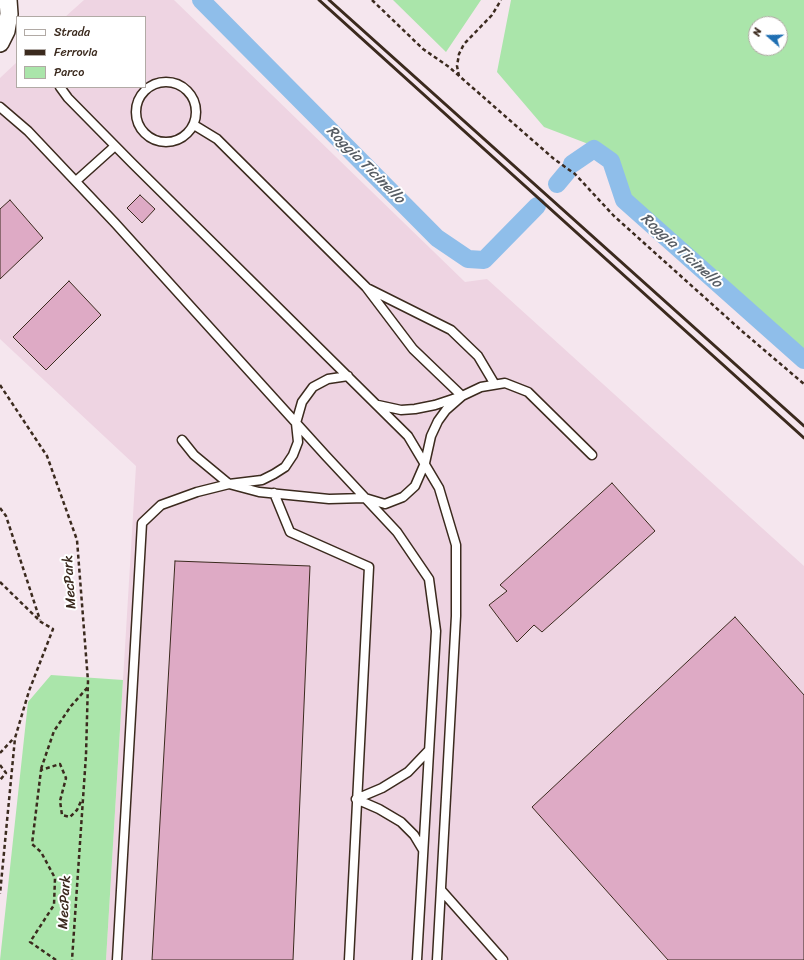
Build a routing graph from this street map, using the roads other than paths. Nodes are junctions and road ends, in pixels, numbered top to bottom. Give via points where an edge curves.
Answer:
1 (11, 13) edge
2 (0, 43) edge
3 (61, 88) edge
4 (0, 107) edge
5 (194, 125) junction
6 (115, 146) junction
7 (76, 181) junction
8 (366, 287) junction
9 (348, 376) junction
10 (494, 383) junction
11 (462, 396) junction
12 (377, 405) junction
13 (296, 423) junction
14 (182, 440) dead end
15 (592, 455) dead end
16 (425, 463) junction
17 (229, 484) junction
18 (274, 493) junction
19 (365, 498) junction
20 (429, 750) junction
21 (356, 799) junction
22 (424, 850) junction
23 (441, 890) junction
24 (117, 960) edge
25 (349, 960) edge
26 (417, 960) edge
27 (437, 960) edge
28 (503, 960) edge

1 - 2 street
3 - 6 lane
4 - 7 lane via 28,131
5 - 5 lane via 180,139 161,143 152,140 144,134 137,120 136,105 140,96 156,84 176,83 184,88 196,105
5 - 8 lane via 217,139
6 - 7 lane
6 - 9 lane
7 - 13 lane
8 - 10 lane via 451,330 478,356
8 - 11 lane via 413,348
9 - 12 lane
9 - 13 lane via 328,379 313,387 302,402
10 - 11 lane
10 - 15 lane via 505,382 528,392
11 - 12 lane via 415,409 401,410
11 - 16 lane via 438,421 431,436
12 - 16 lane via 408,436
13 - 17 lane via 298,442 285,467 262,480
13 - 19 lane
14 - 17 lane via 194,455
16 - 19 lane via 414,486 402,497 385,504
16 - 23 lane via 440,488 456,545 456,616
17 - 18 lane
17 - 24 lane via 161,505 142,522
18 - 19 lane via 329,499
18 - 21 lane via 290,532 369,567
19 - 20 lane via 397,532 429,579 436,631
20 - 21 lane via 408,772 382,788
20 - 22 lane
21 - 22 lane via 401,822
21 - 25 lane
22 - 26 lane
23 - 27 lane
23 - 28 lane

